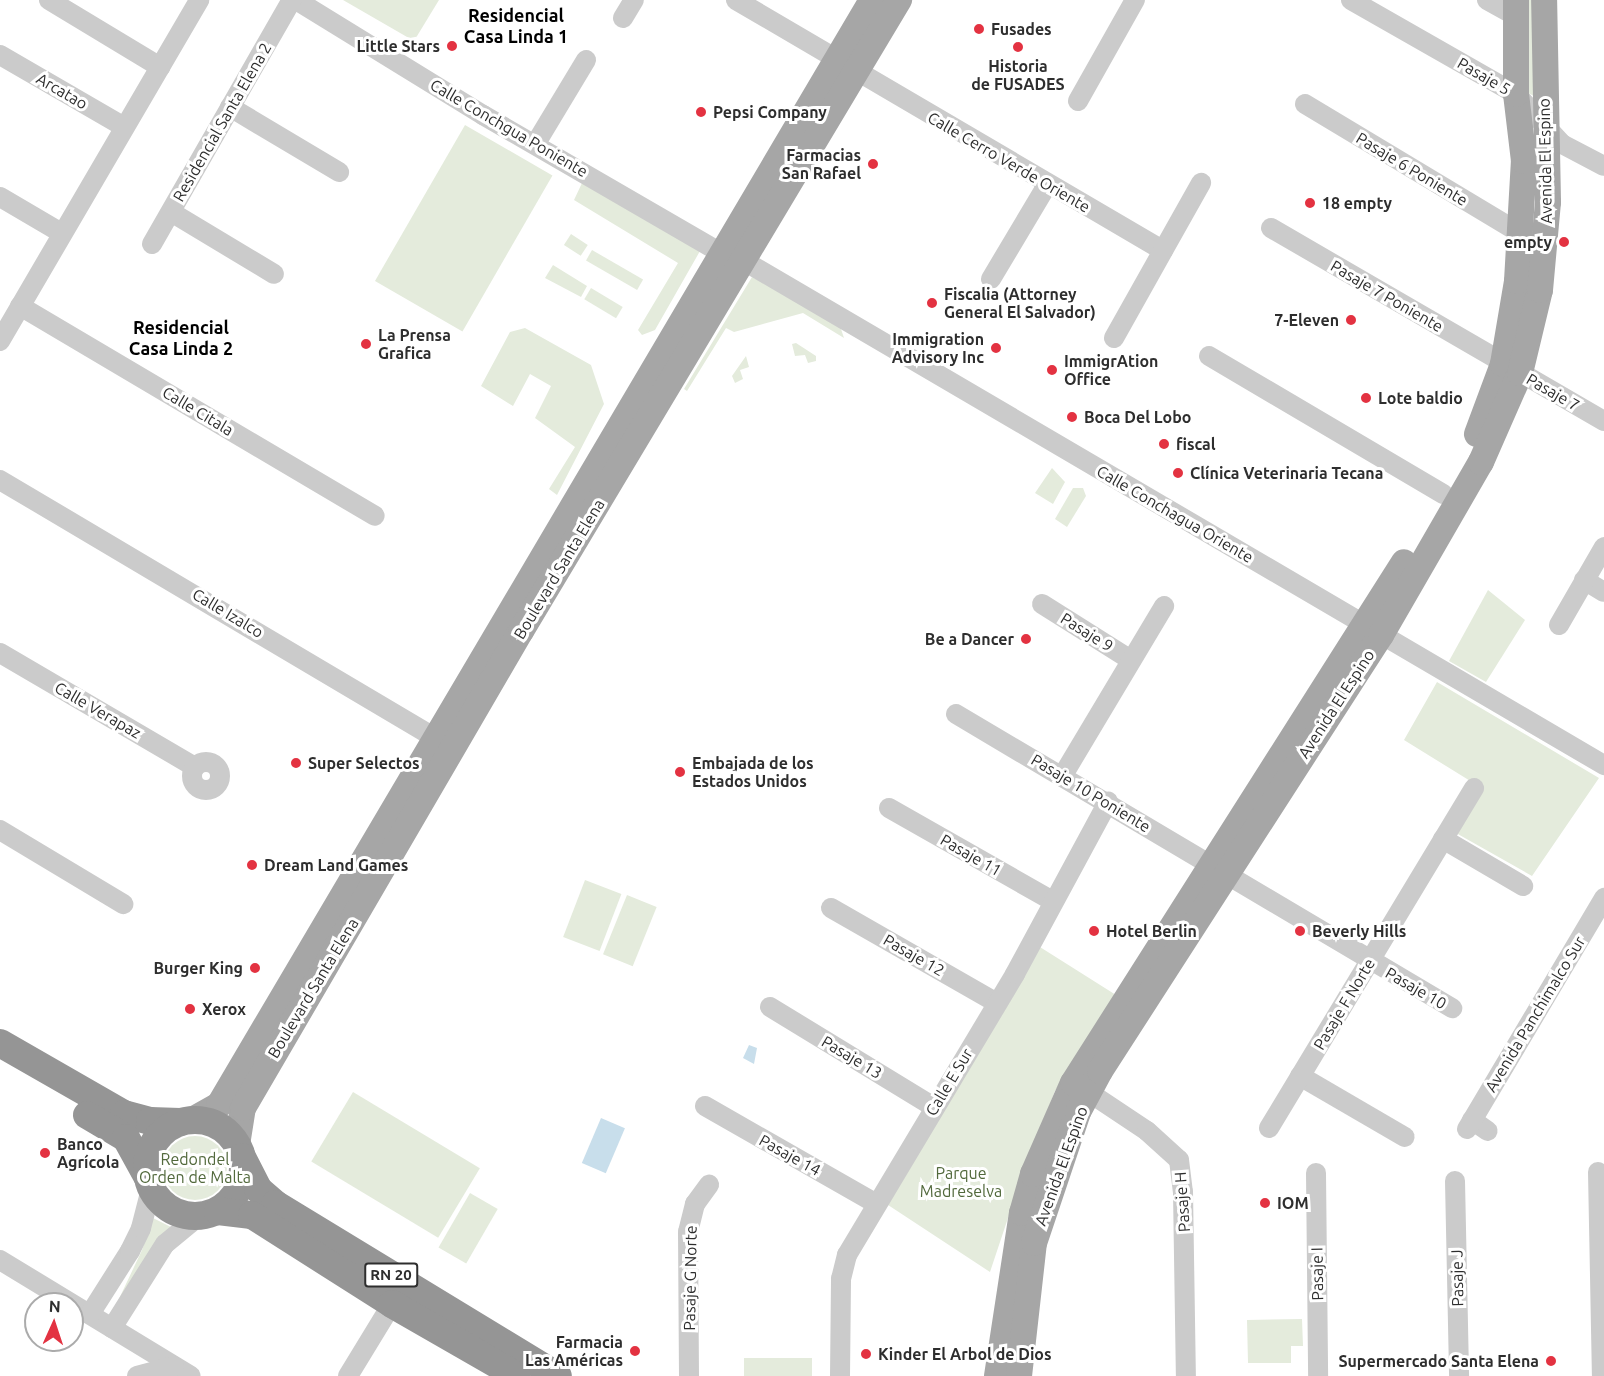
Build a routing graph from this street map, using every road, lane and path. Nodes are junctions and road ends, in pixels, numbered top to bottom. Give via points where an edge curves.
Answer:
1 (49, 0) edge
2 (200, 0) edge
3 (294, 0) edge
4 (634, 0) edge
5 (872, 0) edge
6 (899, 0) edge
7 (1135, 0) edge
8 (1351, 0) edge
9 (1487, 0) edge
10 (1544, 0) edge
11 (742, 2) edge
12 (1516, 8) edge
13 (623, 18) dead end
14 (0, 55) edge
15 (586, 60) dead end
16 (845, 66) junction
17 (160, 67) junction
18 (1516, 94) junction
19 (1078, 101) dead end
20 (1305, 104) dead end
21 (230, 107) junction
22 (124, 127) junction
23 (1546, 129) junction
24 (536, 143) junction
25 (1604, 166) edge
26 (339, 172) dead end
27 (1201, 183) dead end
28 (1047, 185) junction
29 (0, 197) edge
30 (171, 212) junction
31 (1270, 228) dead end
32 (60, 232) junction
33 (1520, 233) junction
34 (152, 244) dead end
35 (1163, 251) junction
36 (735, 258) junction
37 (274, 274) dead end
38 (991, 279) dead end
39 (20, 306) junction
40 (1, 336) edge
41 (1114, 338) dead end
42 (1209, 356) dead end
43 (1512, 368) junction
44 (1604, 421) edge
45 (0, 480) edge
46 (1443, 494) junction
47 (375, 516) dead end
48 (1604, 547) edge
49 (1584, 580) junction
50 (1604, 592) edge
51 (1042, 604) dead end
52 (1164, 606) dead end
53 (1558, 625) dead end
54 (1373, 631) junction
55 (0, 653) edge
56 (1131, 660) junction
57 (956, 714) dead end
58 (446, 744) junction
59 (1604, 765) edge
60 (195, 767) dead end
61 (1063, 775) junction
62 (1474, 788) dead end
63 (1108, 802) junction
64 (889, 808) dead end
65 (0, 830) edge
66 (1443, 839) junction
67 (1218, 869) junction
68 (1523, 886) dead end
69 (1604, 898) edge
70 (1053, 901) junction
71 (123, 904) dead end
72 (831, 908) dead end
73 (1370, 961) junction
74 (997, 1003) junction
75 (770, 1007) dead end
76 (1446, 1008) dead end
77 (0, 1043) edge
78 (0, 1063) edge
79 (1300, 1076) junction
80 (1081, 1087) junction
81 (705, 1107) dead end
82 (934, 1107) junction
83 (186, 1121) junction
84 (1475, 1127) dead end
85 (1269, 1128) dead end
86 (1405, 1137) dead end
87 (240, 1151) junction
88 (1598, 1172) dead end
89 (1316, 1173) dead end
90 (1455, 1181) dead end
91 (149, 1182) junction
92 (709, 1185) dead end
93 (875, 1203) junction
94 (208, 1214) junction
95 (2, 1263) edge
96 (392, 1304) junction
97 (90, 1314) junction
98 (112, 1328) junction
99 (182, 1371) edge
100 (136, 1376) edge
101 (348, 1376) edge
102 (517, 1376) edge
103 (558, 1376) edge
104 (689, 1376) edge
105 (840, 1376) edge
106 (997, 1376) edge
107 (1019, 1376) edge
108 (1186, 1376) edge
109 (1318, 1376) edge
110 (1459, 1376) edge
111 (1602, 1376) edge

1 - 17 street
2 - 17 street
3 - 21 street, Residencial Santa Elena 2
3 - 24 street, Calle Conchgua Poniente
4 - 13 street
5 - 16 main road, Boulevard Santa Elena
6 - 16 main road, Boulevard Santa Elena
7 - 19 street
8 - 18 street, Pasaje 5
9 - 12 street
10 - 23 main road, Avenida El Espino
11 - 16 street, Calle Cerro Verde Oriente
12 - 18 main road, Avenida El Espino
14 - 22 street, Arcatao
15 - 24 street
16 - 28 street, Calle Cerro Verde Oriente
16 - 36 main road, Boulevard Santa Elena
16 - 36 main road, Boulevard Santa Elena via 774,168 771,191
17 - 22 street
18 - 23 street, Pasaje 5
18 - 33 main road, Avenida El Espino via 1524,161
20 - 33 street, Pasaje 6 Poniente
21 - 26 street
21 - 30 street, Residencial Santa Elena 2
22 - 32 street
23 - 25 street, Pasaje 5 via 1562,144
23 - 43 main road, Avenida El Espino via 1548,202 1540,290
24 - 36 street, Calle Conchgua Poniente
27 - 35 street
28 - 35 street, Calle Cerro Verde Oriente
28 - 38 street
29 - 32 street
30 - 34 street, Residencial Santa Elena 2
30 - 37 street
31 - 43 street, Pasaje 7 Poniente
32 - 39 street
33 - 43 main road, Avenida El Espino
35 - 41 street
36 - 54 street, Calle Conchagua Oriente
36 - 58 main road, Boulevard Santa Elena
36 - 58 main road, Boulevard Santa Elena via 696,340
39 - 40 street
39 - 47 street, Calle Citala
42 - 46 street
43 - 44 street, Pasaje 7
43 - 46 main road, Avenida El Espino
43 - 54 main road, Avenida El Espino via 1481,462
45 - 58 street, Calle Izalco
46 - 54 main road, Avenida El Espino
48 - 49 street
49 - 50 street
49 - 53 street
51 - 56 street, Pasaje 9
52 - 56 street
54 - 59 street, Calle Conchagua Oriente
54 - 67 main road, Avenida El Espino
55 - 60 street, Calle Verapaz
56 - 61 street
57 - 61 street, Pasaje 10 Poniente
58 - 83 main road, Boulevard Santa Elena via 219,1105
58 - 87 main road, Boulevard Santa Elena via 243,1107
61 - 63 street, Pasaje 10 Poniente
62 - 66 street, Pasaje F Norte
63 - 67 street, Pasaje 10 Poniente
63 - 70 street, Calle E Sur
64 - 70 street, Pasaje 11
65 - 71 street
66 - 68 street
66 - 73 street, Pasaje F Norte
67 - 73 street, Pasaje 10
67 - 80 main road, Avenida El Espino
69 - 84 street, Avenida Panchimalco Sur
70 - 74 street, Calle E Sur
72 - 74 street, Pasaje 12
73 - 76 street, Pasaje 10
73 - 79 street, Pasaje F Norte
74 - 82 street, Calle E Sur
75 - 82 street, Pasaje 13
77 - 83 highway, RN 20 via 124,1114 150,1121
78 - 91 highway, RN 20 via 126,1138
79 - 85 street, Pasaje F Norte
79 - 86 street
80 - 106 main road, Avenida El Espino via 1033,1174 1022,1213
80 - 107 main road, Avenida El Espino via 1034,1243
80 - 108 street, Pasaje H via 1148,1131 1179,1160
81 - 93 street, Pasaje 14
82 - 93 street, Calle E Sur
83 - 87 highway, RN 20 via 218,1126
83 - 91 highway via 153,1143
87 - 94 highway via 238,1191
87 - 103 highway, RN 20 via 250,1178 274,1204
88 - 111 street
89 - 109 street, Pasaje I
90 - 110 street, Pasaje J
91 - 94 highway, RN 20 via 168,1208
91 - 97 street via 141,1228
92 - 104 street, Pasaje G Norte via 695,1204 688,1232
93 - 105 street, Calle E Sur via 847,1255 841,1279
94 - 96 highway, RN 20 via 252,1215
94 - 98 street via 165,1244
95 - 97 street
96 - 101 street
96 - 102 highway, RN 20
97 - 98 street
98 - 99 street
99 - 100 street

